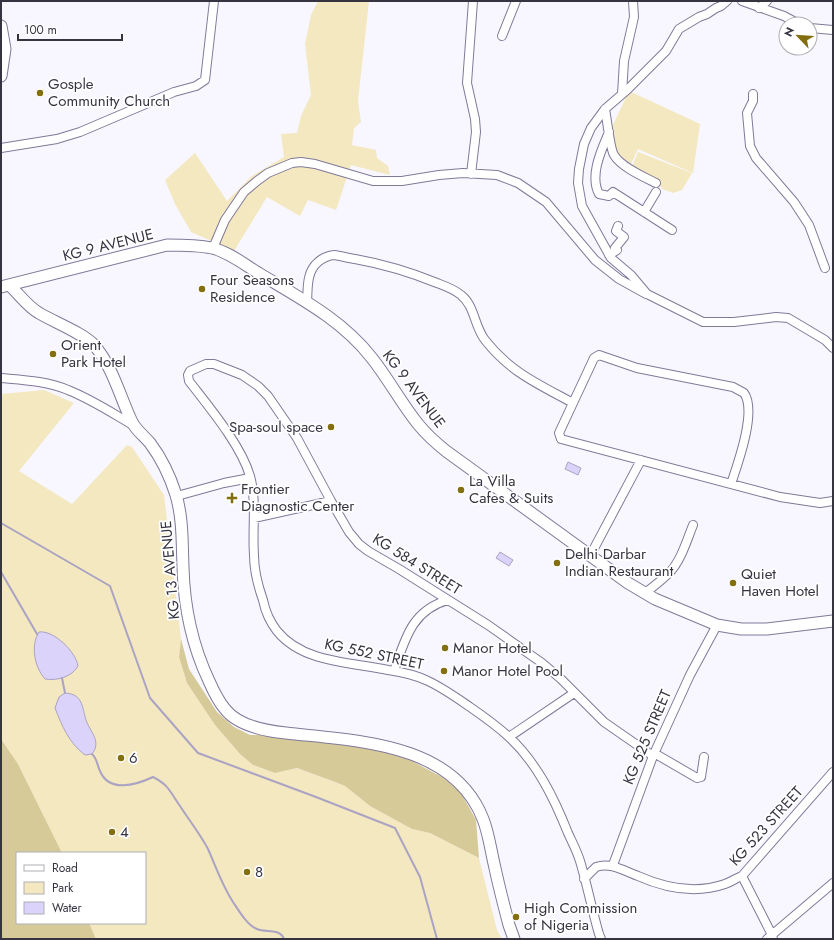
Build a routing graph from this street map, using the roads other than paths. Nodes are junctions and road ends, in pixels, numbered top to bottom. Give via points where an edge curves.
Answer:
1 (214, 1) edge
2 (474, 1) edge
3 (516, 1) edge
4 (633, 1) edge
5 (727, 1) edge
6 (742, 1) edge
7 (767, 1) edge
8 (758, 8) junction
9 (784, 16) edge
10 (1, 26) edge
11 (818, 29) edge
12 (833, 30) edge
13 (502, 36) dead end
14 (1, 76) edge
15 (622, 94) junction
16 (753, 94) dead end
17 (604, 109) junction
18 (609, 132) junction
19 (1, 148) edge
20 (471, 174) junction
21 (656, 183) dead end
22 (656, 192) dead end
23 (644, 212) junction
24 (618, 226) dead end
25 (672, 230) dead end
26 (213, 248) junction
27 (609, 255) junction
28 (825, 268) dead end
29 (5, 286) edge
30 (647, 294) junction
31 (307, 302) junction
32 (833, 348) edge
33 (188, 375) joint
34 (1, 378) edge
35 (573, 403) junction
36 (134, 425) junction
37 (641, 460) junction
38 (250, 478) junction
39 (731, 484) junction
40 (177, 496) junction
41 (331, 501) junction
42 (833, 501) edge
43 (254, 518) junction
44 (693, 525) dead end
45 (590, 556) junction
46 (645, 593) junction
47 (448, 600) junction
48 (833, 621) edge
49 (717, 625) junction
50 (394, 671) junction
51 (574, 692) junction
52 (509, 737) junction
53 (653, 755) junction
54 (704, 757) dead end
55 (833, 772) edge
56 (613, 865) junction
57 (742, 876) junction
58 (584, 879) junction
59 (833, 883) edge
60 (770, 938) edge
61 (514, 939) edge
62 (601, 939) edge

1 - 19 street via 205,80 196,86 174,92 80,132 57,139
2 - 20 street via 467,83 476,132
3 - 13 street
4 - 15 street via 634,17 624,61
5 - 15 street via 679,29 666,50
6 - 8 street
7 - 8 street
8 - 9 street
10 - 14 main road via 5,49
11 - 12 street
15 - 17 street
16 - 28 street via 753,101 747,113 750,146 756,158 794,202 809,225
17 - 18 street
17 - 27 street via 584,144 578,183 582,206
18 - 21 street via 614,155 635,172
18 - 23 street via 596,173 597,189 600,194 608,196 613,192
20 - 26 street via 439,174 402,181 373,181 315,164 292,163 268,173 244,192 225,220
20 - 30 street via 497,175 532,191 546,202 595,260 619,279
22 - 23 street
23 - 25 street
24 - 27 street via 616,231 624,237 615,248 617,250
26 - 29 main road, KG 9 AVENUE via 190,245 166,246
26 - 31 main road, KG 9 AVENUE
27 - 30 street
29 - 36 main road, KG 13 AVENUE via 37,312 95,346 109,368
30 - 32 street via 703,322 788,318 826,340
31 - 35 street via 310,272 318,262 333,255 418,275 460,294 468,301 484,339 509,365 531,381
31 - 45 main road, KG 9 AVENUE via 353,336 372,357 428,435 446,451
33 - 38 street, KG 552 STREET via 189,381 239,452
33 - 41 street, KG 584 STREET via 194,368 214,364 242,375 258,386 297,438
34 - 36 street via 28,380 67,389
35 - 37 street via 559,433 561,439
35 - 39 street via 594,358 599,355 636,368 739,389 746,396 749,411 742,450
36 - 40 main road, KG 13 AVENUE via 164,462
37 - 39 street
37 - 45 street
38 - 40 street
38 - 43 street, KG 552 STREET
39 - 42 street via 808,502
40 - 61 main road, KG 13 AVENUE via 182,522 186,609 203,668 224,708 233,717 262,729 391,747 422,758 444,770 462,785 483,819
41 - 43 street
41 - 47 street, KG 584 STREET via 359,544
43 - 50 street, KG 552 STREET via 254,557 259,587 265,610 275,629 286,641 319,658
44 - 46 street via 670,572
45 - 46 main road, KG 9 AVENUE
46 - 49 main road, KG 9 AVENUE
47 - 50 street via 436,603 417,617
47 - 51 street, KG 584 STREET via 542,663
48 - 49 main road, KG 9 AVENUE via 767,629 741,629
49 - 53 street, KG 525 STREET via 690,675
50 - 52 street, KG 552 STREET via 427,680 473,709
51 - 52 street
51 - 53 street, KG 584 STREET via 604,722
52 - 58 street, KG 552 STREET via 538,771 557,805 580,860
53 - 54 street, KG 584 STREET via 697,778 702,774
53 - 56 street, KG 525 STREET
55 - 57 street, KG 523 STREET
56 - 57 street, KG 523 STREET via 662,885 691,890 725,884
56 - 58 street, KG 523 STREET via 596,867
57 - 60 street
58 - 62 street, KG 552 STREET
59 - 60 street

